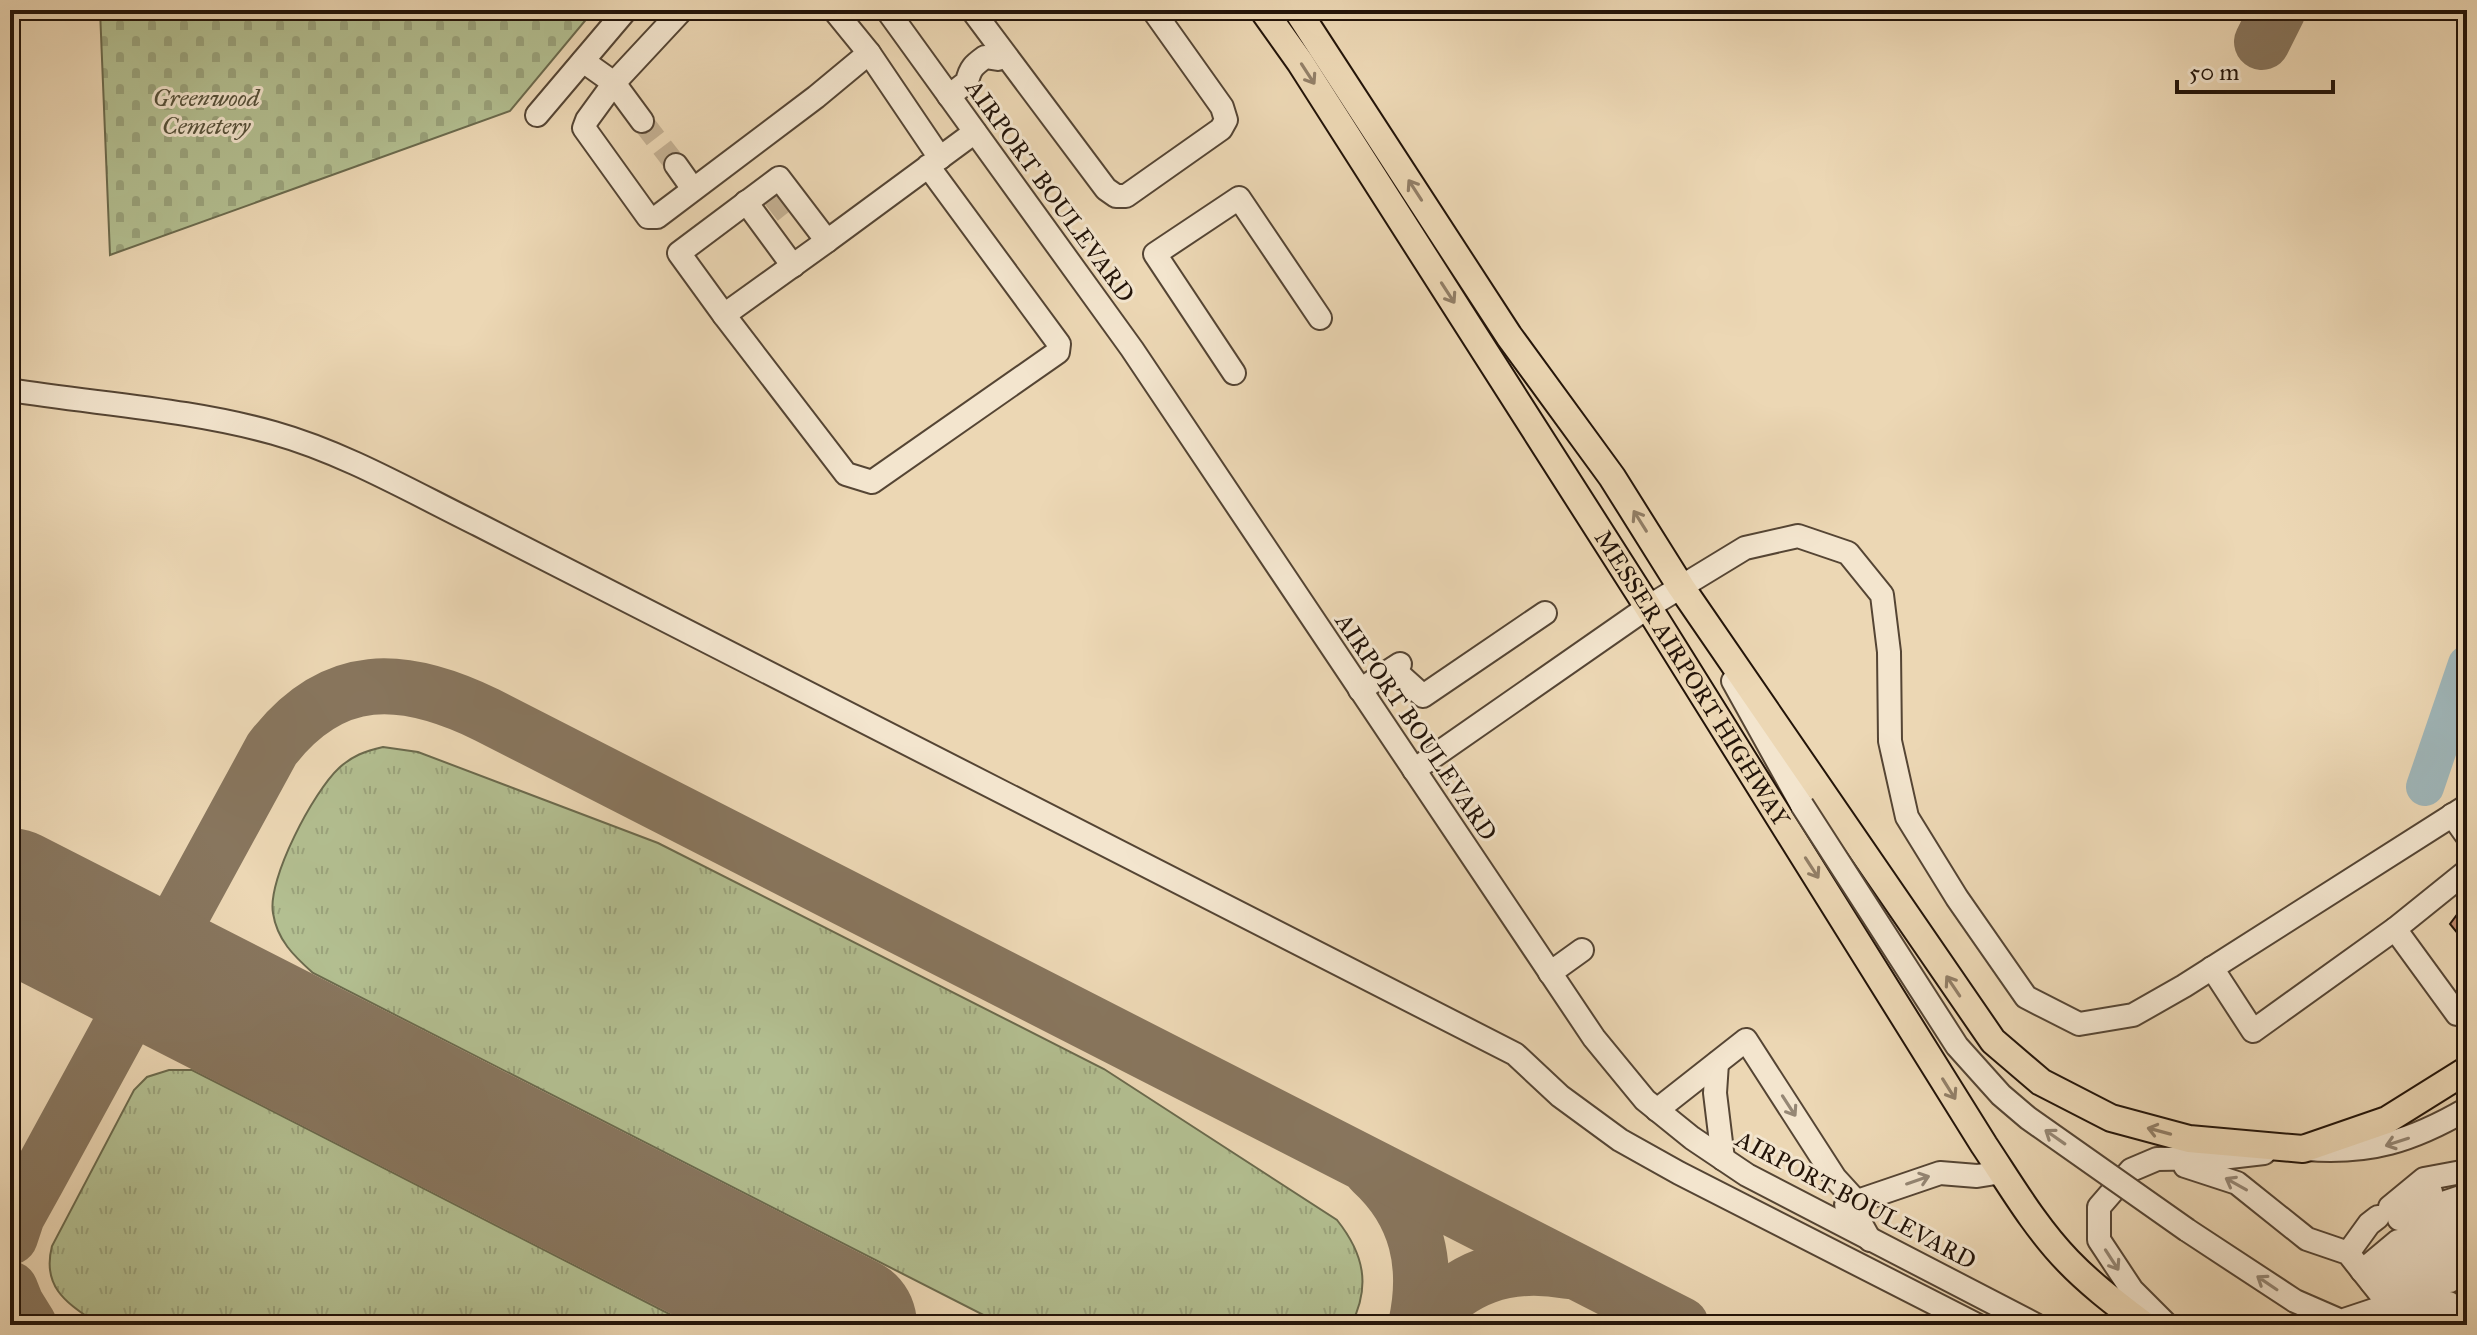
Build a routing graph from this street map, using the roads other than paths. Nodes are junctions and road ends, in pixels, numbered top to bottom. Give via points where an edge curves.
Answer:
1 (626, 10) edge
2 (682, 10) edge
3 (834, 10) edge
4 (887, 10) edge
5 (972, 10) edge
6 (1153, 10) edge
7 (1263, 10) edge
8 (1297, 10) edge
9 (869, 53) junction
10 (1002, 56) junction
11 (583, 61) junction
12 (614, 83) junction
13 (958, 89) junction
14 (537, 115) dead end
15 (642, 121) tunnel mouth
16 (975, 132) junction
17 (934, 162) junction
18 (676, 165) tunnel mouth
19 (693, 189) junction
20 (759, 211) junction
21 (827, 241) junction
22 (793, 266) junction
23 (724, 315) junction
24 (1320, 318) dead end
25 (1234, 373) dead end
26 (10, 390) edge
27 (1681, 587) junction
28 (1648, 607) junction
29 (1545, 613) dead end
30 (1360, 690) junction
31 (1414, 770) junction
32 (2460, 810) edge
33 (2467, 836) edge
34 (2467, 871) edge
35 (2395, 929) junction
36 (1582, 950) dead end
37 (2212, 968) junction
38 (1550, 973) junction
39 (2457, 1014) dead end
40 (1717, 1063) junction
41 (2467, 1070) edge
42 (2467, 1109) edge
43 (1657, 1110) junction
44 (2303, 1149) junction
45 (1723, 1159) junction
46 (2157, 1159) junction
47 (2467, 1171) edge
48 (2002, 1172) junction
49 (2467, 1182) edge
50 (2467, 1195) edge
51 (1856, 1201) junction
52 (2467, 1209) edge
53 (1818, 1214) junction
54 (2467, 1226) edge
55 (1870, 1240) junction
56 (2467, 1248) edge
57 (2427, 1264) edge
58 (2383, 1295) edge
59 (1977, 1325) edge
60 (2036, 1325) edge
61 (2144, 1325) edge
62 (2167, 1325) edge

1 - 11 street
2 - 12 street
3 - 9 street
4 - 13 street, AIRPORT BOULEVARD
5 - 10 street
6 - 10 street via 1226,120 1221,129 1126,196 1106,189
7 -> 28 main road, MESSER AIRPORT HIGHWAY
27 -> 8 main road, MESSER AIRPORT HIGHWAY via 1612,477 1509,336
9 - 17 street
9 - 19 street
10 - 13 street via 995,71
11 - 12 street
11 - 14 street
12 - 15 street
12 - 19 street via 584,128 648,217 657,217
13 - 16 street, AIRPORT BOULEVARD
16 - 17 street
16 - 30 street, AIRPORT BOULEVARD via 1132,349
17 - 21 street
17 - 23 street via 1059,344 1048,360 872,482 846,474
18 - 19 street
20 - 21 street via 779,178
20 - 22 street
20 - 23 street via 679,253
21 - 22 street
22 - 23 street
24 - 25 street via 1239,198 1155,254
26 - 59 street via 232,423 275,433 361,467 1515,1054 1620,1140
27 - 28 street
27 - 37 street via 1745,548 1798,536 1848,553 1882,595 1890,741 1907,817 2026,997 2079,1024 2133,1015
44 -> 27 main road, MESSER AIRPORT HIGHWAY via 2189,1139 2111,1118 2041,1082 1993,1041
58 -> 27 street, MESSER AIRPORT HIGHWAY, bridge via 2341,1321 2295,1301 2001,1095 1943,1024 1802,805
28 - 31 street
28 -> 48 main road, MESSER AIRPORT HIGHWAY
29 - 30 street via 1423,696 1397,666
30 - 31 street, AIRPORT BOULEVARD
31 - 38 street, AIRPORT BOULEVARD
32 - 33 street
32 - 37 street
34 - 35 street
35 - 37 street via 2253,1031
35 - 39 street
36 - 38 street
38 - 43 street, AIRPORT BOULEVARD via 1594,1038
40 - 43 street
40 - 45 street
40 -> 51 street via 1746,1040 1835,1178
41 - 44 main road, MESSER AIRPORT HIGHWAY via 2387,1120
42 -> 44 street via 2433,1129 2388,1145 2340,1152
43 - 45 street, AIRPORT BOULEVARD
44 - 46 street
45 - 53 street, AIRPORT BOULEVARD
58 -> 46 street via 2237,1183
46 -> 62 street via 2131,1170 2099,1207 2099,1240 2132,1290
47 - 57 street via 2424,1179
51 -> 48 street via 1940,1173
48 - 61 main road, MESSER AIRPORT HIGHWAY via 2066,1260
49 - 57 street via 2433,1191
50 - 57 street via 2443,1203
51 - 53 street
51 - 55 street
52 - 57 street via 2454,1216
53 - 55 street, AIRPORT BOULEVARD
54 - 57 street
55 - 60 street, AIRPORT BOULEVARD
56 - 57 street
57 - 58 street
57 - 58 street
57 - 58 street, MESSER AIRPORT HIGHWAY via 2426,1318
57 - 58 street via 2369,1224

